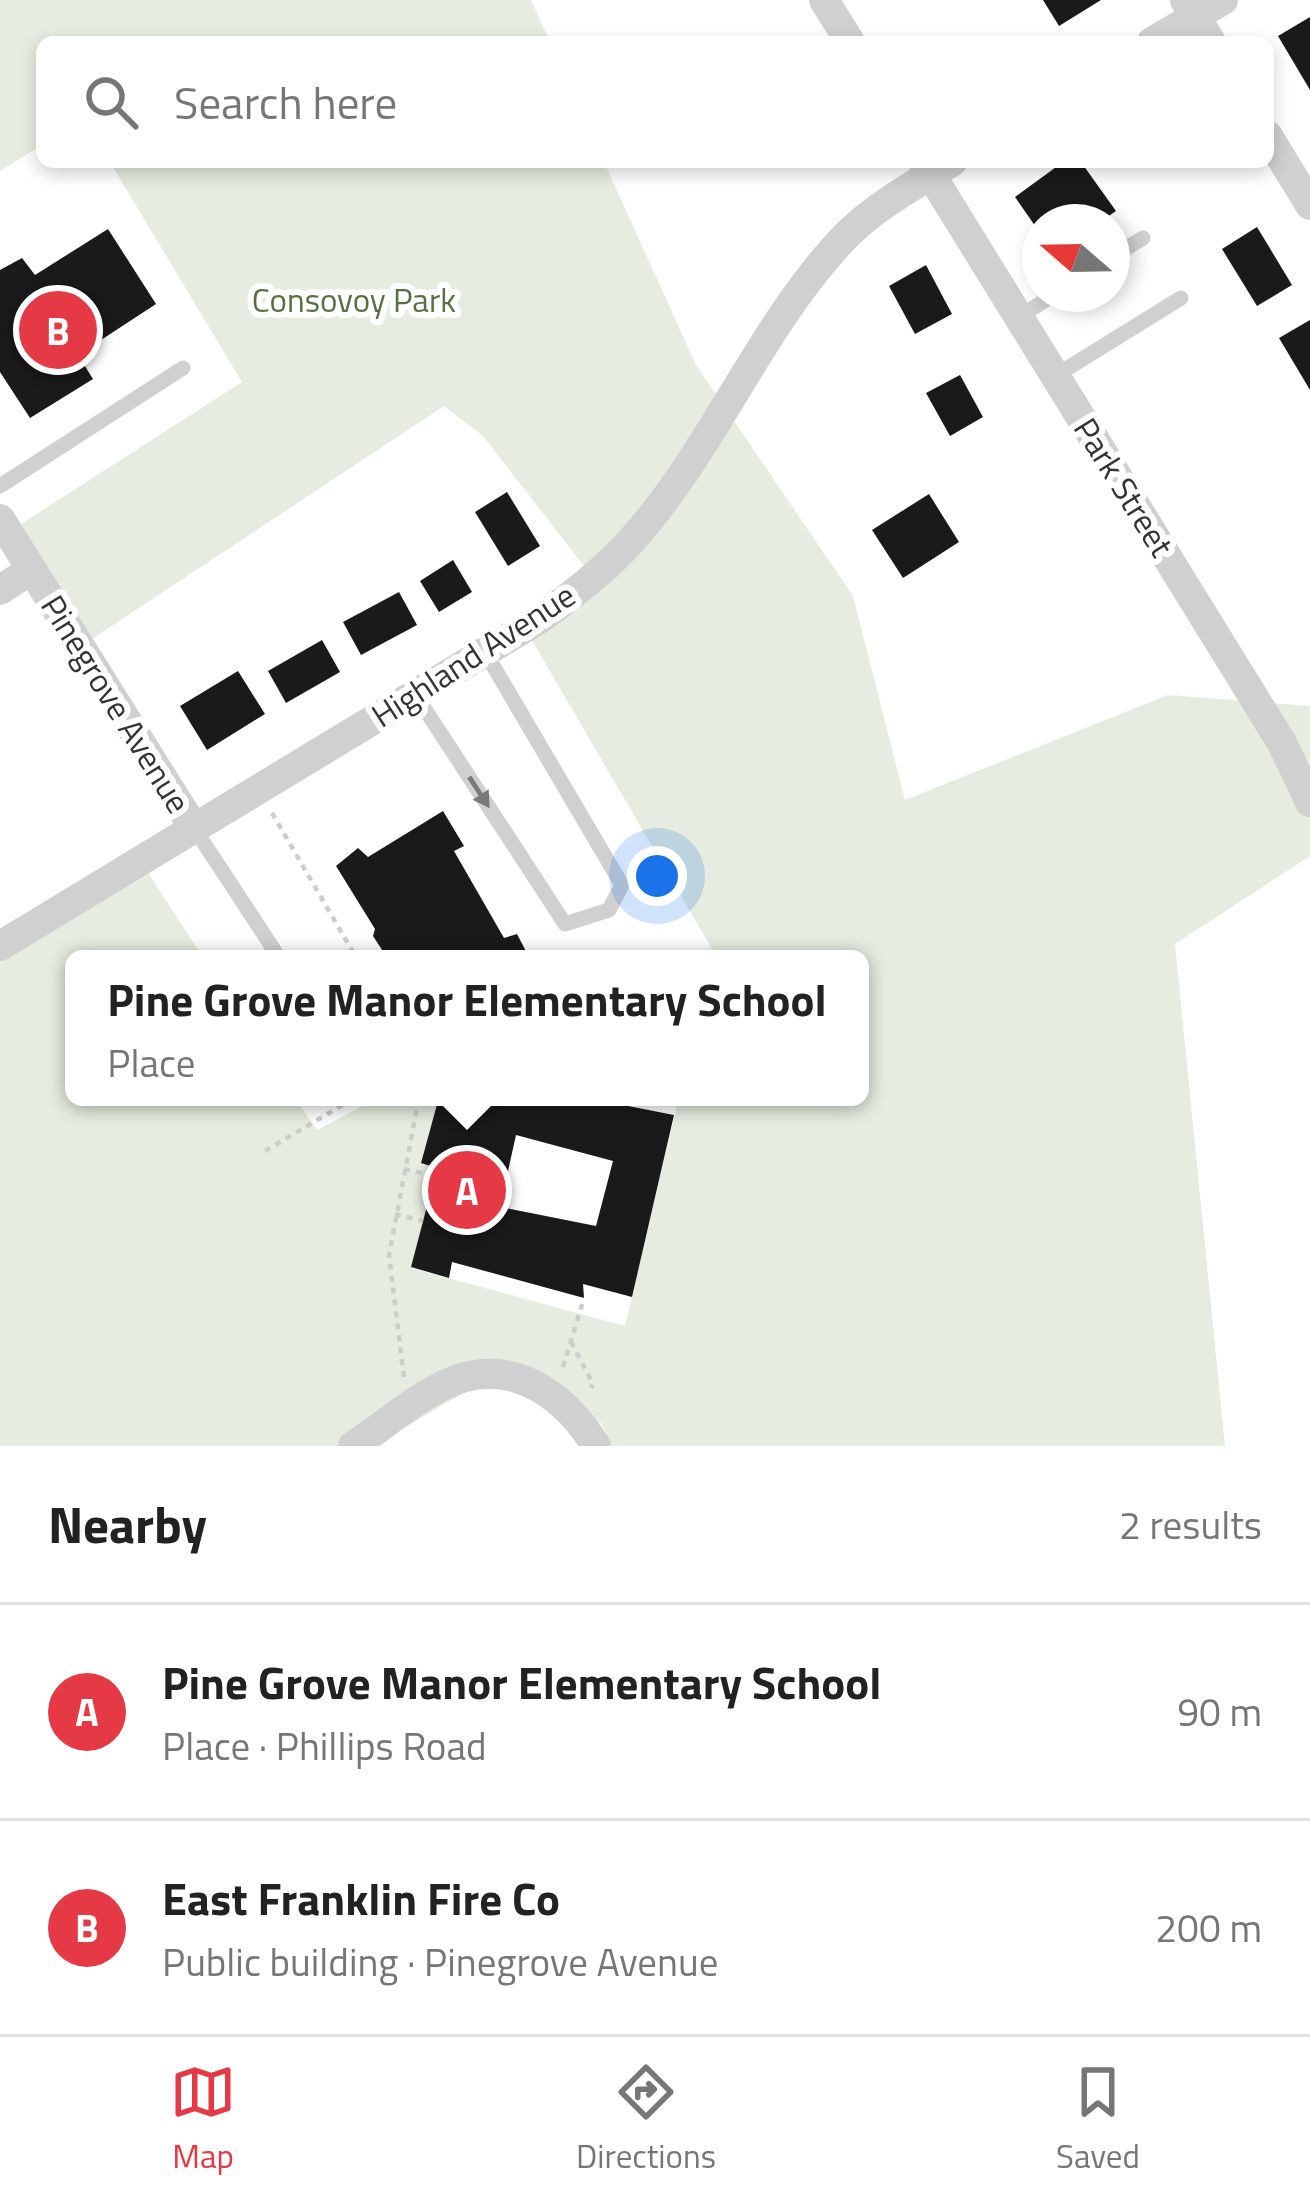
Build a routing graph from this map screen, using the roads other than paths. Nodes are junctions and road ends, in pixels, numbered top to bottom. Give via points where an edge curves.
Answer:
1 (824, 0) edge
2 (1223, 0) edge
3 (1197, 20) edge
4 (846, 36) edge
5 (1164, 36) edge
6 (1274, 146) edge
7 (932, 168) edge
8 (936, 168) edge
9 (1310, 206) edge
10 (1143, 238) dead end
11 (1130, 246) edge
12 (1181, 298) dead end
13 (1027, 312) edge
14 (1019, 317) junction
15 (183, 368) dead end
16 (1055, 376) junction
17 (0, 486) edge
18 (0, 519) edge
19 (31, 570) junction
20 (0, 590) edge
21 (484, 652) junction
22 (415, 694) junction
23 (1310, 802) edge
24 (194, 828) junction
25 (0, 946) edge
26 (274, 950) edge
27 (353, 1446) edge
28 (596, 1446) edge

1 - 4 street
2 - 3 street
3 - 5 street
6 - 9 street
7 - 21 street, Highland Avenue via 862,221 778,317 631,541 578,590
8 - 14 street, Park Street
10 - 11 lane
12 - 16 lane
13 - 14 lane
14 - 16 street, Park Street
15 - 17 lane
16 - 23 street, Park Street via 1282,743
18 - 19 street, Pinegrove Avenue
19 - 20 street
19 - 24 street, Pinegrove Avenue
21 - 22 street, Highland Avenue
22 -> 21 lane via 566,924 609,910 622,885
22 - 24 street, Highland Avenue
24 - 25 street, Highland Avenue
24 - 26 lane
27 - 28 street via 465,1377 503,1373 557,1398

